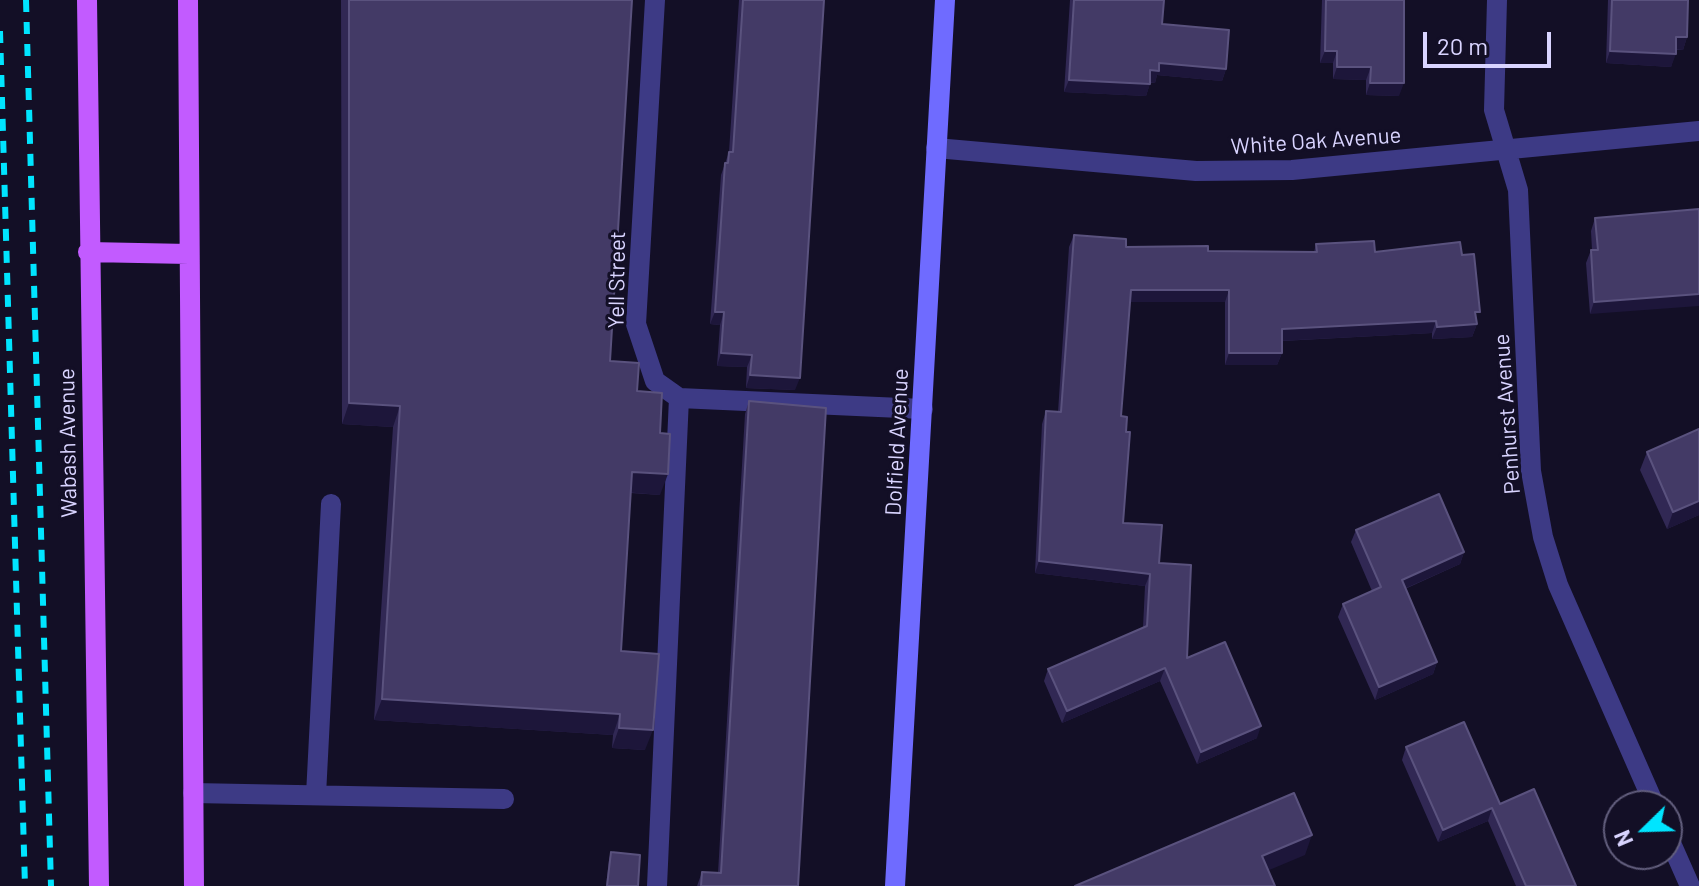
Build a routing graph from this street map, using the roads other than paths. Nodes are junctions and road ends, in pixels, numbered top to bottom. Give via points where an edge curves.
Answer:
1 (87, 0) edge
2 (188, 0) edge
3 (655, 0) edge
4 (945, 0) edge
5 (1497, 0) edge
6 (1699, 131) edge
7 (936, 148) junction
8 (1505, 150) junction
9 (88, 252) junction
10 (189, 254) junction
11 (679, 398) junction
12 (923, 409) junction
13 (331, 504) dead end
14 (1648, 790) edge
15 (193, 793) junction
16 (316, 795) junction
17 (504, 799) dead end
18 (99, 886) edge
19 (194, 886) edge
20 (657, 886) edge
21 (895, 886) edge

1 - 9 main road, Wabash Avenue
2 - 10 main road
3 - 11 street, Yell Street via 636,324 655,381
4 - 7 street, Dolfield Avenue
5 - 8 street, Penhurst Avenue via 1494,110
6 - 8 street, White Oak Avenue
7 - 8 street, White Oak Avenue via 1196,171 1292,170
7 - 12 street, Dolfield Avenue
8 - 14 street, Penhurst Avenue via 1518,190 1531,471 1543,537 1558,585
9 - 10 main road
9 - 18 main road, Wabash Avenue
10 - 15 main road
11 - 12 street
11 - 20 street
12 - 21 street, Dolfield Avenue
13 - 16 street
15 - 16 street
15 - 19 main road
16 - 17 street

